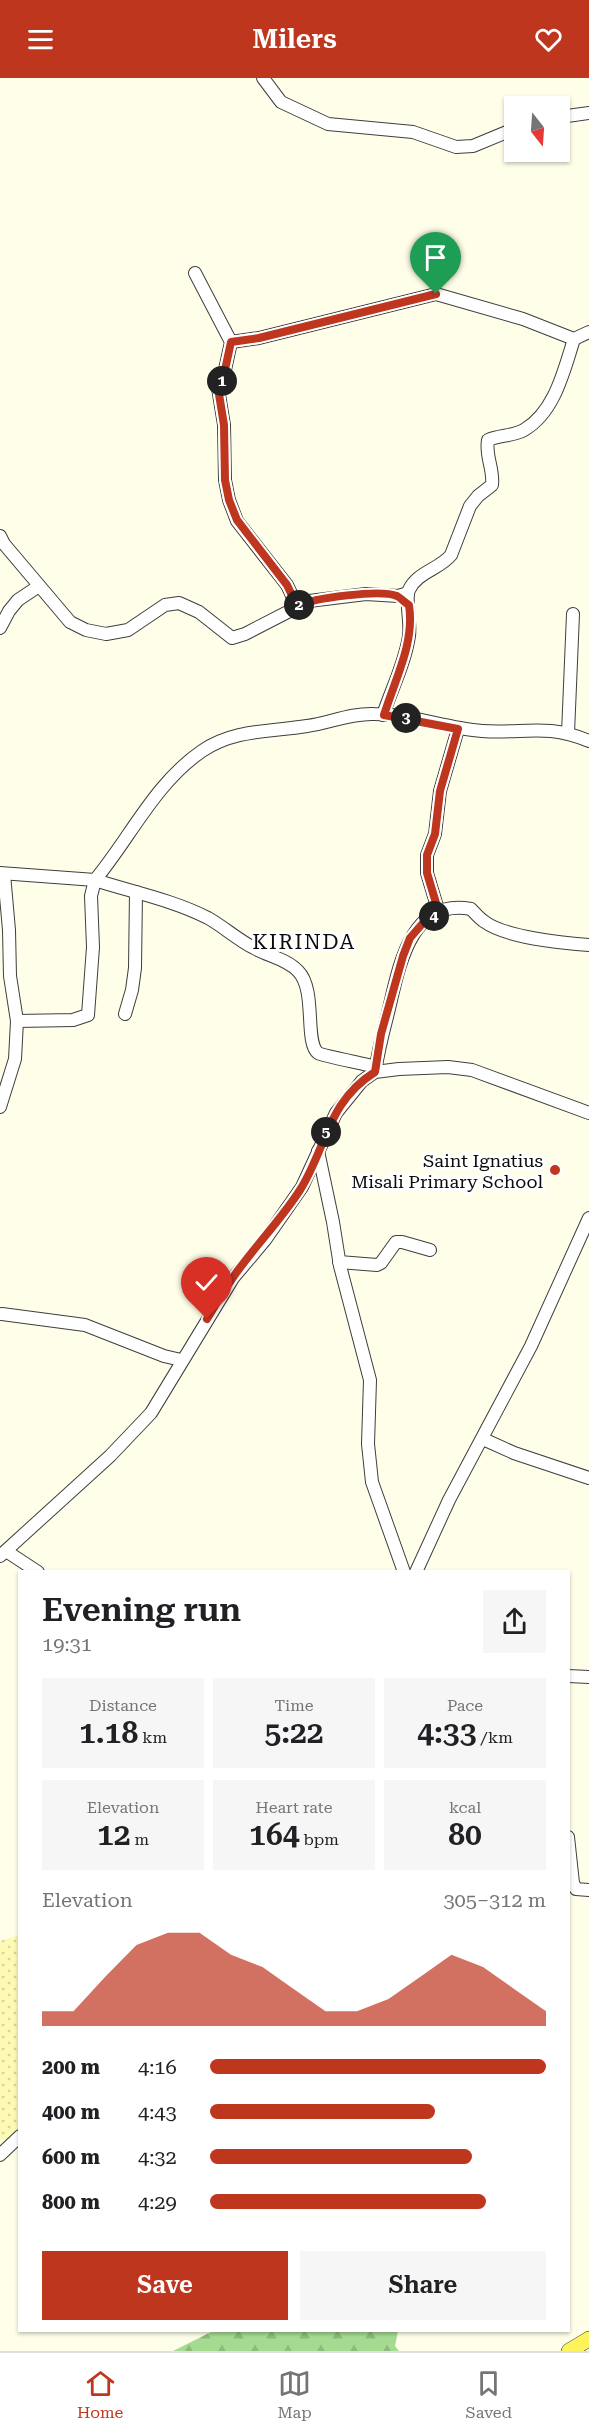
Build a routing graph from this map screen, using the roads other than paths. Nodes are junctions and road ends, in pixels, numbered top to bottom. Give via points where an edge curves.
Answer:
1 (263, 78) edge
2 (589, 113) edge
3 (570, 116) edge
4 (504, 133) edge
5 (195, 273) dead end
6 (589, 332) edge
7 (574, 339) junction
8 (231, 342) junction
9 (0, 536) edge
10 (39, 586) junction
11 (405, 598) junction
12 (297, 606) junction
13 (573, 614) dead end
14 (0, 628) edge
15 (384, 715) junction
16 (458, 729) junction
17 (568, 733) junction
18 (589, 741) edge
19 (2, 874) edge
20 (95, 880) junction
21 (136, 892) junction
22 (439, 913) junction
23 (589, 945) edge
24 (5, 976) edge
25 (125, 1014) dead end
26 (17, 1021) junction
27 (376, 1069) junction
28 (0, 1107) edge
29 (589, 1113) edge
30 (318, 1150) junction
31 (589, 1218) edge
32 (429, 1250) dead end
33 (339, 1262) junction
34 (2, 1314) dead end
35 (181, 1360) junction
36 (483, 1438) junction
37 (589, 1478) edge
38 (3, 1554) edge
39 (34, 1570) edge
40 (403, 1570) edge
41 (417, 1570) edge
42 (570, 1676) edge
43 (589, 1677) edge
44 (570, 1856) edge
45 (589, 1890) edge
46 (18, 2138) edge
47 (0, 2155) edge
48 (589, 2340) edge
49 (569, 2351) edge

1 - 4 street via 281,102 328,124 413,132 456,147 473,146
2 - 3 street
5 - 8 street
6 - 7 street
7 - 8 street via 436,294
7 - 11 street via 557,387 539,417 526,429 488,440 492,485 470,506 451,555 416,580
8 - 12 street via 218,388 229,500 237,520 287,585
9 - 10 street
10 - 12 street via 70,622 106,634 128,630 170,603 199,612 232,638
10 - 14 street via 18,600
11 - 12 street via 366,594
11 - 15 street via 410,633
13 - 17 street
15 - 16 street
15 - 20 street via 268,729 220,740 201,752 170,782 130,829
16 - 17 street
16 - 22 street via 427,855 427,873
17 - 18 street
19 - 20 street
19 - 24 street
20 - 21 street
20 - 26 street via 91,896 93,947 88,1015 73,1020
21 - 25 street via 135,968
21 - 27 street via 207,918 253,948 297,969 308,989 316,1050
22 - 23 street via 460,907 471,909 486,924 518,934
22 - 27 street via 410,938 390,998
24 - 26 street
26 - 28 street via 15,1059
27 - 29 street via 472,1070
27 - 30 street via 336,1113
30 - 33 street
30 - 35 street via 302,1187 232,1278
31 - 36 street via 531,1346
32 - 33 street via 396,1242 377,1265
33 - 40 street via 370,1380 368,1444 372,1482
34 - 35 street via 85,1326
35 - 38 street via 143,1423
36 - 37 street via 514,1453
36 - 41 street
38 - 39 street
42 - 43 street
44 - 45 street via 573,1884 576,1889
46 - 47 street
48 - 49 main road

